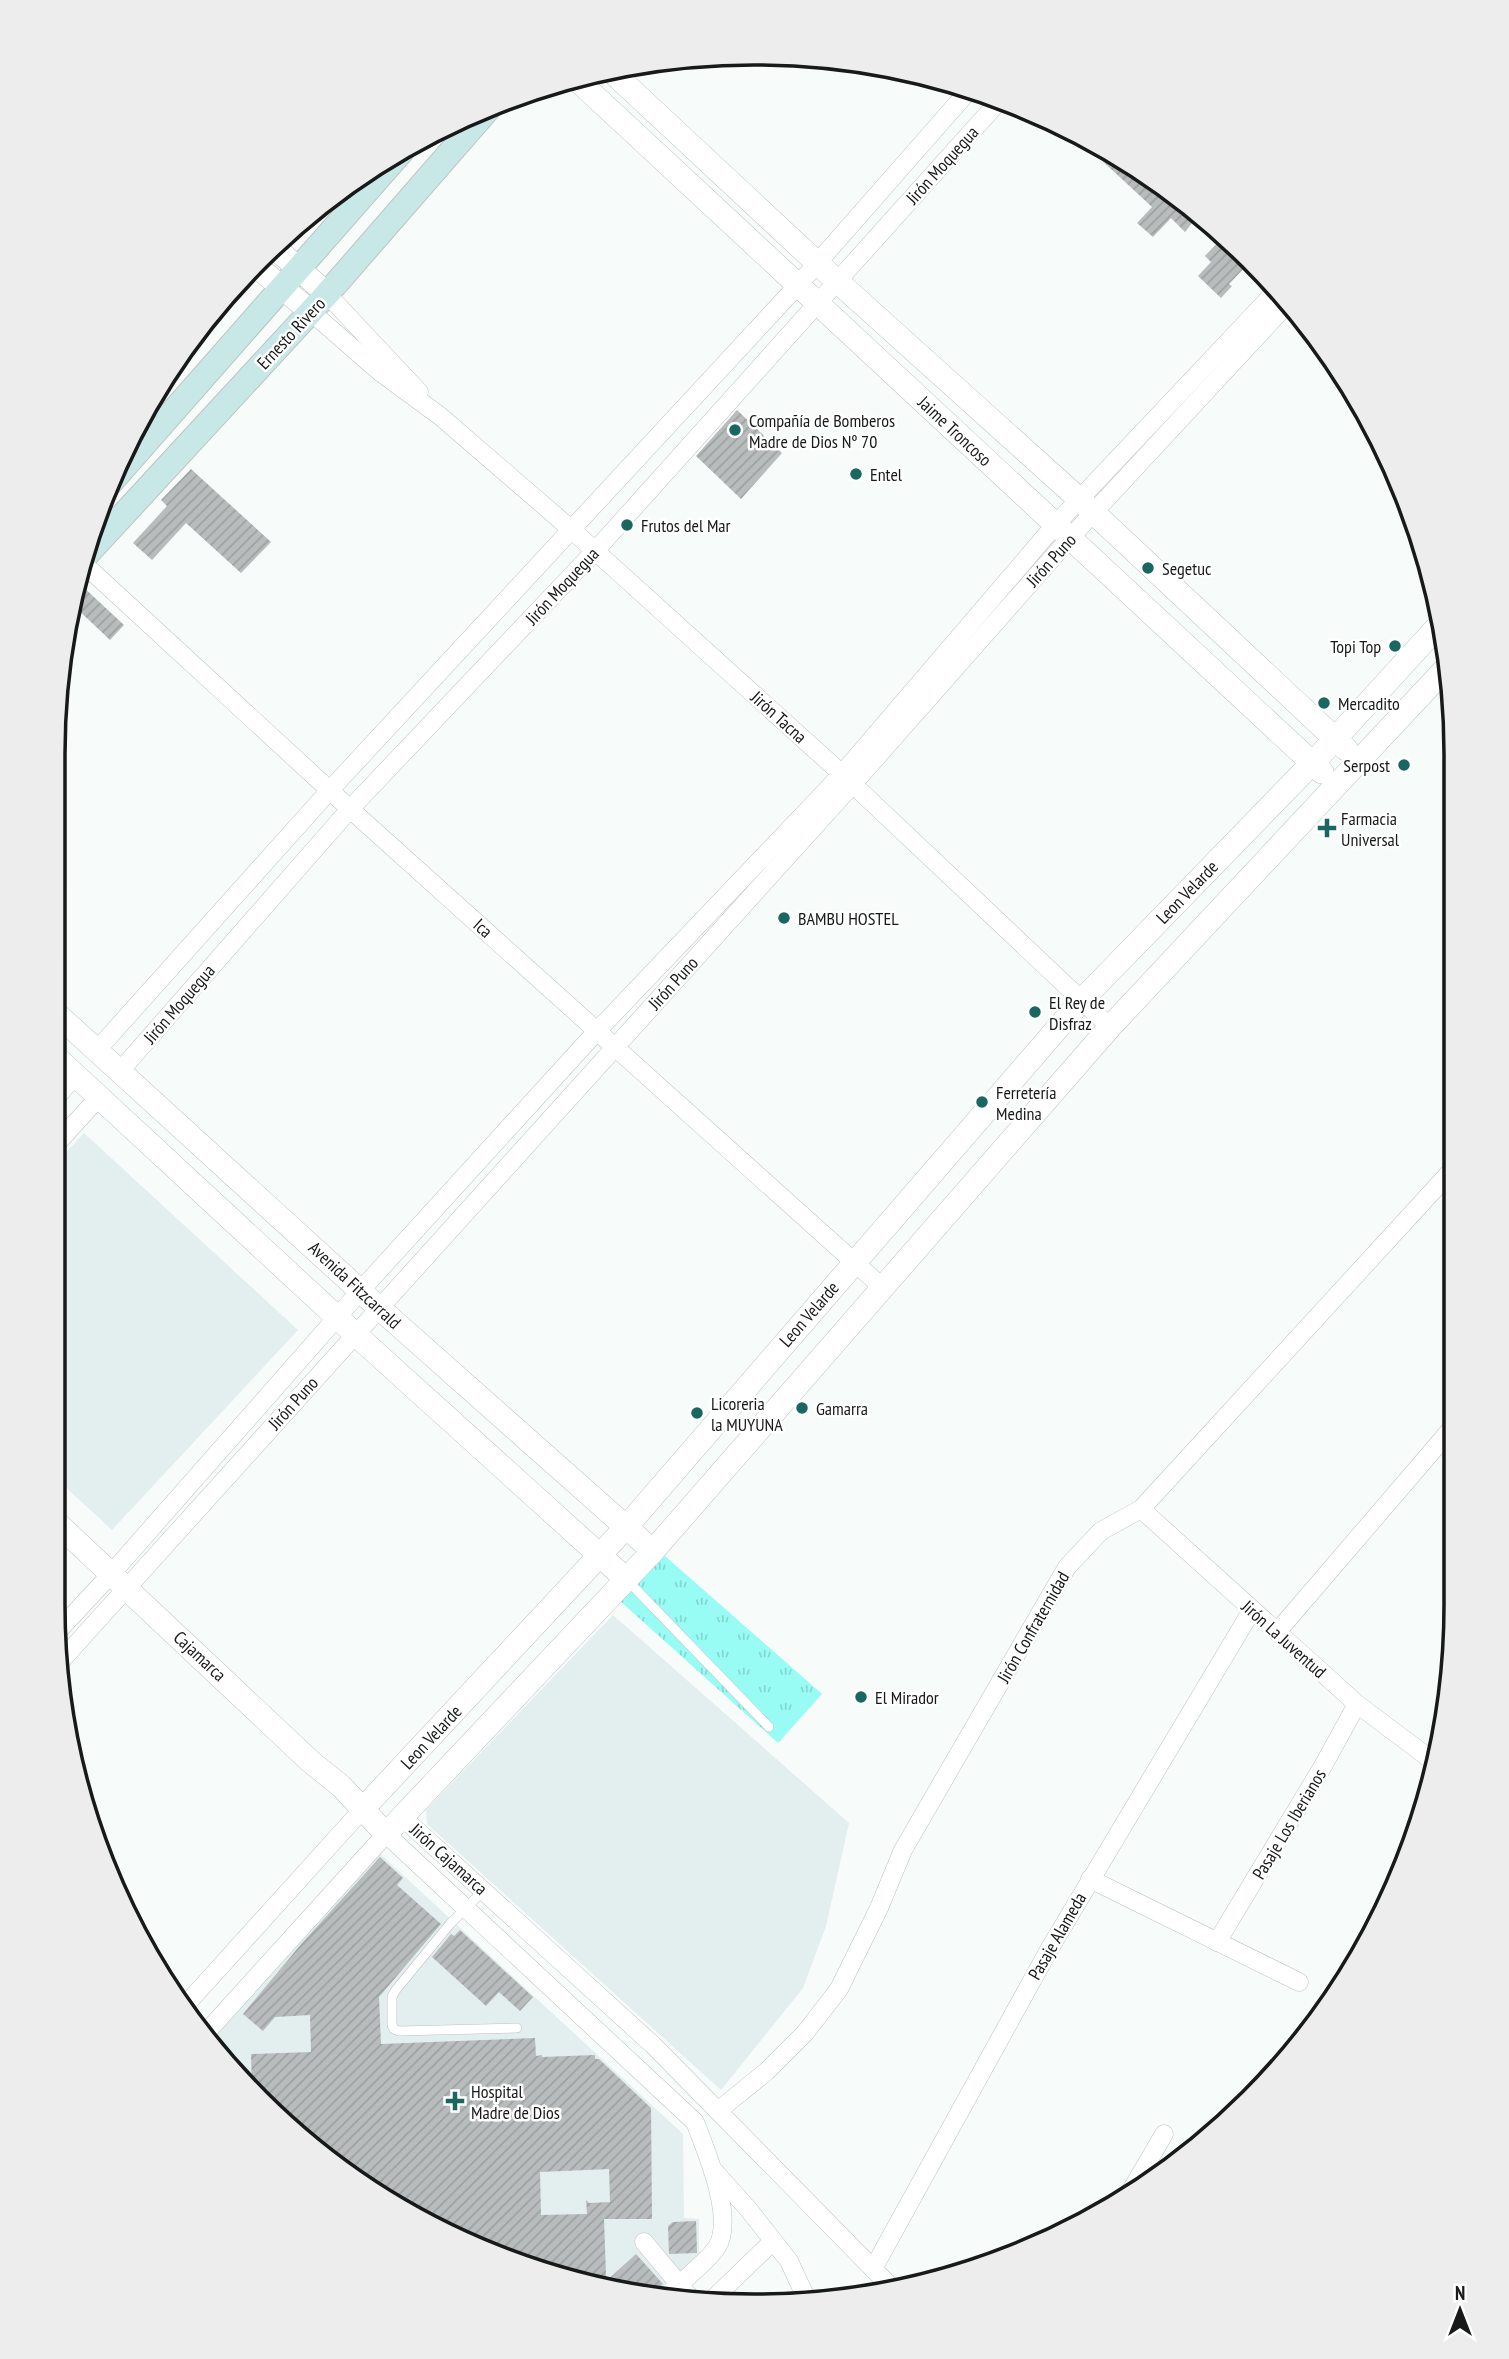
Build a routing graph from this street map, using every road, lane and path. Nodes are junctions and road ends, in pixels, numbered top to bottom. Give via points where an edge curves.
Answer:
1 (619, 78) edge
2 (584, 86) edge
3 (963, 97) edge
4 (993, 108) edge
5 (475, 124) edge
6 (381, 175) edge
7 (282, 253) edge
8 (817, 263) junction
9 (299, 269) junction
10 (263, 271) edge
11 (837, 281) junction
12 (798, 285) junction
13 (283, 289) junction
14 (1271, 297) edge
15 (318, 303) junction
16 (819, 304) junction
17 (1282, 310) edge
18 (702, 389) junction
19 (724, 408) junction
20 (440, 416) junction
21 (131, 460) edge
22 (1087, 506) junction
23 (572, 530) junction
24 (1063, 532) junction
25 (99, 540) edge
26 (595, 551) junction
27 (90, 570) edge
28 (1433, 633) edge
29 (1439, 675) edge
30 (1335, 739) junction
31 (1359, 761) junction
32 (1312, 764) junction
33 (847, 779) junction
34 (1336, 785) junction
35 (330, 790) junction
36 (350, 809) junction
37 (1082, 1000) junction
38 (65, 1021) edge
39 (1110, 1027) junction
40 (597, 1031) junction
41 (615, 1047) junction
42 (97, 1050) junction
43 (67, 1067) edge
44 (120, 1070) junction
45 (99, 1097) junction
46 (65, 1134) edge
47 (1444, 1179) edge
48 (854, 1262) junction
49 (883, 1288) junction
50 (361, 1290) junction
51 (378, 1307) junction
52 (338, 1318) junction
53 (355, 1334) junction
54 (1444, 1437) edge
55 (1141, 1509) junction
56 (627, 1526) junction
57 (65, 1530) edge
58 (653, 1550) junction
59 (600, 1555) junction
60 (119, 1580) junction
61 (627, 1580) junction
62 (1252, 1610) junction
63 (65, 1625) edge
64 (1277, 1632) junction
65 (66, 1653) edge
66 (1357, 1704) junction
67 (769, 1727) dead end
68 (1427, 1757) edge
69 (341, 1786) joint
70 (368, 1804) junction
71 (401, 1816) junction
72 (386, 1834) junction
73 (1090, 1879) junction
74 (484, 1890) junction
75 (465, 1909) junction
76 (1217, 1942) junction
77 (1299, 1982) dead end
78 (602, 1999) junction
79 (190, 2000) edge
80 (570, 2008) junction
81 (210, 2028) edge
82 (517, 2028) dead end
83 (719, 2110) junction
84 (1164, 2134) dead end
85 (714, 2170) junction
86 (1138, 2178) edge
87 (773, 2241) junction
88 (644, 2242) dead end
89 (873, 2269) junction
90 (886, 2282) edge
91 (671, 2289) edge
92 (673, 2289) edge
93 (719, 2293) edge
94 (804, 2293) edge

1 - 8 street, Jaime Troncoso
2 - 12 street, Jaime Troncoso
3 - 8 street, Jirón Moquegua
4 - 11 street, Jirón Moquegua
5 - 15 main road, Ernesto Rivero
6 - 9 main road, Ernesto Rivero
7 - 9 street, Jirón Tacna
8 - 11 street, Jaime Troncoso
8 - 12 street, Jirón Moquegua
9 - 13 main road, Ernesto Rivero
9 - 15 street, Jirón Tacna
10 - 13 street, Jirón Tacna
11 - 16 street, Jirón Moquegua
11 - 22 street, Jaime Troncoso
12 - 16 street, Jaime Troncoso
12 - 18 street, Jirón Moquegua
13 - 15 street, Jirón Tacna
13 - 21 main road, Ernesto Rivero
14 - 22 street, Jirón Puno
15 - 20 street, Jirón Tacna via 394,363
15 - 20 street, Jirón Tacna via 380,372
15 - 25 main road, Ernesto Rivero
16 - 19 street, Jirón Moquegua
16 - 24 street, Jaime Troncoso
17 - 22 street, Jirón Puno
18 - 19 street
18 - 23 street, Jirón Moquegua
19 - 26 street, Jirón Moquegua
20 - 23 street, Jirón Tacna
22 - 24 street, Jirón Puno
22 - 30 street, Jaime Troncoso
23 - 26 street, Jirón Tacna
23 - 35 street, Jirón Moquegua
24 - 32 street, Jaime Troncoso
24 - 33 street, Jirón Puno
26 - 33 street, Jirón Tacna
26 - 36 street, Jirón Moquegua
27 - 35 street, Ica
28 - 30 street, Leon Velarde
29 - 31 street, Leon Velarde
30 - 31 street, Jaime Troncoso
30 - 32 street, Leon Velarde
31 - 34 street, Leon Velarde
32 - 34 street, Jaime Troncoso
32 - 37 street, Leon Velarde
33 - 37 street, Jirón Tacna
33 - 40 street, Jirón Puno
33 - 41 street, Jirón Puno
34 - 39 street, Leon Velarde
35 - 36 street, Ica
35 - 42 street, Jirón Moquegua
36 - 40 street, Ica
36 - 44 street, Jirón Moquegua
37 - 39 street, Jirón Tacna
37 - 48 street, Leon Velarde
38 - 42 street, Avenida Fitzcarrald
39 - 49 street, Leon Velarde
40 - 41 street, Ica
40 - 50 street, Jirón Puno
41 - 48 street, Ica
41 - 51 street, Jirón Puno
42 - 44 street, Avenida Fitzcarrald
43 - 45 street, Avenida Fitzcarrald
44 - 50 street, Avenida Fitzcarrald
45 - 46 street
45 - 52 street, Avenida Fitzcarrald
47 - 55 street, Jirón Confraternidad
48 - 49 street, Ica
48 - 56 street, Leon Velarde
49 - 58 street, Leon Velarde
50 - 51 street, Avenida Fitzcarrald
50 - 52 street, Jirón Puno
51 - 53 street, Jirón Puno
51 - 56 street, Avenida Fitzcarrald
52 - 53 street, Avenida Fitzcarrald
52 - 60 street, Jirón Puno
53 - 59 street, Avenida Fitzcarrald
53 - 60 street, Jirón Puno
54 - 64 street
55 - 62 street, Jirón La Juventud
55 - 83 street, Jirón Confraternidad via 1101,1531 1067,1567 903,1850 839,1989 805,2033
56 - 58 street, Avenida Fitzcarrald
56 - 59 street, Leon Velarde
57 - 60 street, Cajamarca
58 - 61 street, Leon Velarde
59 - 61 street, Avenida Fitzcarrald
59 - 70 street, Leon Velarde
60 - 63 street, Jirón Puno
60 - 65 street, Jirón Puno
60 - 69 street, Cajamarca
61 - 67 lane
61 - 71 street, Leon Velarde
62 - 64 street, Jirón La Juventud
62 - 73 street, Pasaje Alameda
64 - 66 street, Jirón La Juventud
66 - 68 street, Jirón La Juventud
66 - 76 street, Pasaje Los Iberianos
69 - 70 street, Jirón Cajamarca
70 - 71 street, Jirón Cajamarca
70 - 72 street, Jirón Cajamarca
70 - 79 street, Leon Velarde
71 - 72 street, Leon Velarde
71 - 74 street, Jirón Cajamarca
72 - 75 street, Jirón Cajamarca
72 - 81 street, Leon Velarde
73 - 76 street
73 - 89 street, Pasaje Alameda
74 - 75 lane
74 - 78 street, Jirón Cajamarca
75 - 80 street, Jirón Cajamarca
75 - 82 lane via 392,1997 394,2029
76 - 77 street
78 - 80 street
78 - 83 street, Jirón Cajamarca
80 - 85 street, Jirón Cajamarca via 695,2122
83 - 89 street, Jirón Cajamarca
84 - 86 street
85 - 87 street
85 - 92 street via 722,2235 717,2248
87 - 93 street
87 - 94 street via 789,2261
88 - 91 street
89 - 90 street, Jirón Cajamarca

